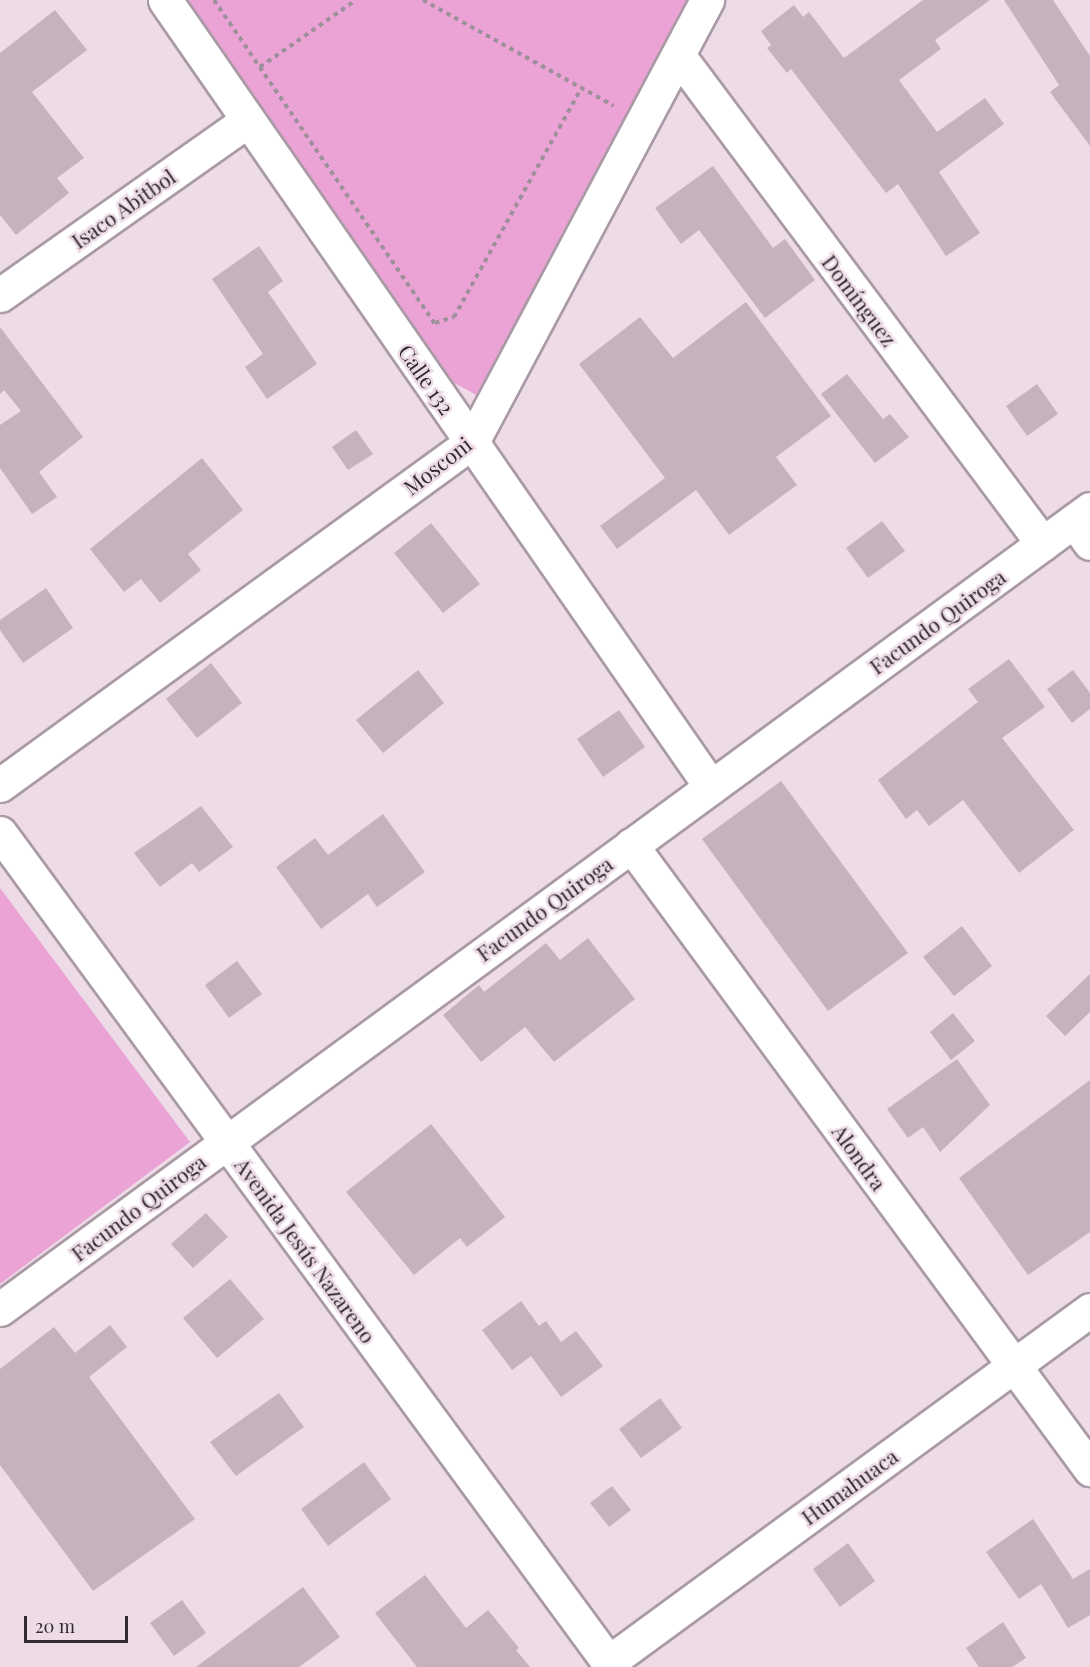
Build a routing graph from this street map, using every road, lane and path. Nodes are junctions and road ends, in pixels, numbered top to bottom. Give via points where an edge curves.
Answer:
1 (165, 0) edge
2 (214, 0) edge
3 (356, 0) edge
4 (423, 0) edge
5 (707, 0) edge
6 (678, 55) junction
7 (260, 67) junction
8 (581, 88) junction
9 (229, 92) junction
10 (247, 121) junction
11 (641, 121) junction
12 (0, 295) edge
13 (435, 323) junction
14 (441, 333) dead end
15 (472, 442) junction
16 (1085, 525) edge
17 (1042, 544) junction
18 (0, 785) edge
19 (711, 787) junction
20 (0, 833) edge
21 (631, 845) junction
22 (227, 1141) junction
23 (0, 1309) edge
24 (1090, 1310) edge
25 (1014, 1366) junction
26 (1090, 1469) edge
27 (610, 1665) edge

1 - 9 street, Calle 132
2 - 7 path
3 - 7 path
4 - 8 path
5 - 6 street, Mosconi
6 - 11 street, Mosconi
6 - 17 street, Domínguez
7 - 9 path
7 - 13 path
8 - 11 path
8 - 13 path via 454,317
9 - 10 street, Calle 132
10 - 12 street, Isaco Abitbol
10 - 15 street, Calle 132
11 - 15 street, Mosconi
13 - 14 path
15 - 18 street, Mosconi
15 - 19 street, Calle 132
16 - 17 street, Facundo Quiroga
17 - 19 street, Facundo Quiroga
19 - 21 street, Facundo Quiroga
20 - 22 street, Avenida Jesús Nazareno
21 - 22 street, Facundo Quiroga
21 - 25 street, Alondra
22 - 23 street, Facundo Quiroga
22 - 27 street, Avenida Jesús Nazareno
24 - 25 street, Humahuaca
25 - 26 street, Alondra
25 - 27 street, Humahuaca

